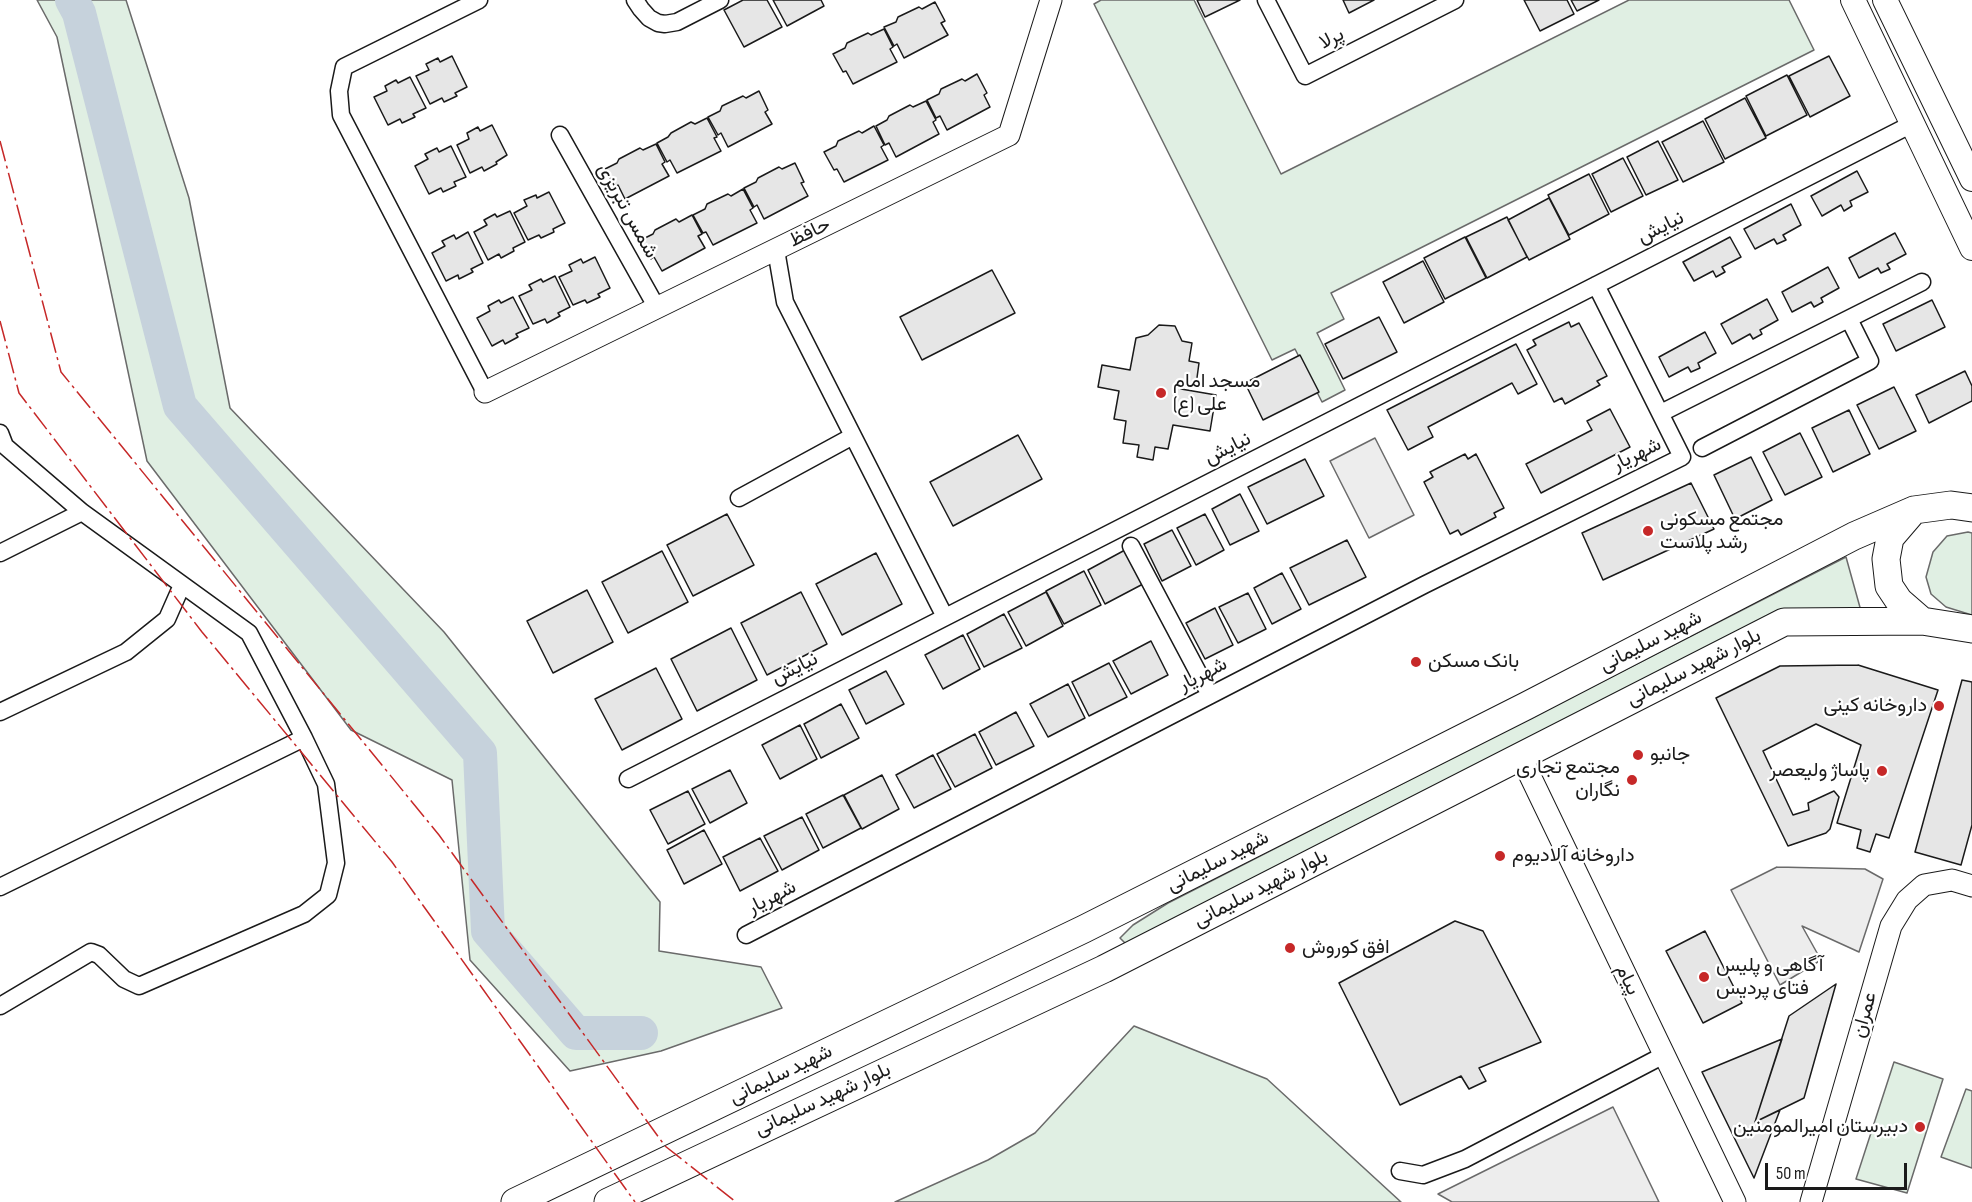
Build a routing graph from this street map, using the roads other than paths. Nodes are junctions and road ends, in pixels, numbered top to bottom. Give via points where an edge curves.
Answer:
1 (479, 0) edge
2 (635, 0) edge
3 (720, 0) edge
4 (1050, 0) edge
5 (1266, 0) edge
6 (1455, 0) edge
7 (1853, 0) edge
8 (1886, 0) edge
9 (1939, 110) junction
10 (1912, 124) junction
11 (560, 135) dead end
12 (1972, 179) edge
13 (1972, 248) edge
14 (776, 250) junction
15 (1922, 282) dead end
16 (1596, 285) junction
17 (657, 308) junction
18 (1849, 319) junction
19 (485, 393) joint
20 (1661, 413) junction
21 (0, 433) edge
22 (853, 436) junction
23 (1702, 448) dead end
24 (739, 498) dead end
25 (1972, 508) edge
26 (1914, 510) junction
27 (82, 512) junction
28 (1131, 546) dead end
29 (0, 553) edge
30 (182, 585) junction
31 (945, 617) junction
32 (1922, 621) junction
33 (1972, 629) edge
34 (1210, 695) junction
35 (0, 712) edge
36 (304, 738) junction
37 (1521, 757) junction
38 (628, 779) dead end
39 (1972, 886) edge
40 (0, 887) edge
41 (1084, 929) junction
42 (746, 935) dead end
43 (1104, 969) junction
44 (0, 1006) edge
45 (1664, 1055) junction
46 (1400, 1171) dead end
47 (515, 1202) edge
48 (608, 1202) edge
49 (1736, 1202) edge
50 (1811, 1202) edge

1 - 19 street via 344,67 339,91 341,114
2 - 3 street via 649,18 665,24
4 - 14 street, حافظ via 1009,135
5 - 6 street, پرلا via 1305,76
7 - 10 main road
8 - 9 main road
9 - 10 main road
9 - 12 main road
10 - 13 main road
10 - 16 street, نیایش
11 - 17 street, شمس تبریزی
14 - 17 street, حافظ
14 - 22 street via 785,302
15 - 18 street
16 - 20 street, شهریار
16 - 31 street, نیایش
17 - 19 street, حافظ
18 - 20 street
18 - 23 street via 1870,361
20 - 34 street, شهریار via 1682,457
21 - 27 street via 5,446
22 - 24 street
22 - 31 street
25 - 26 main road, شهید سلیمانی via 1951,505
26 - 32 main road via 1890,538 1886,559 1889,586 1899,601
26 - 41 main road, شهید سلیمانی via 1854,536
27 - 29 street
27 - 30 street
28 - 34 street
30 - 35 street via 167,619 126,652
30 - 36 street via 249,633
31 - 38 street, نیایش
32 - 33 main road, بلوار شهید سلیمانی
32 - 37 main road, بلوار شهید سلیمانی via 1784,622
34 - 42 street, شهریار
36 - 40 street
36 - 44 street via 326,784 336,863 328,895 304,914 139,986 91,952
37 - 43 main road, بلوار شهید سلیمانی
37 - 45 street, پیام
39 - 50 street, عمران via 1952,880 1924,885 1907,900 1892,926
41 - 43 main road
41 - 47 main road, شهید سلیمانی
43 - 48 main road, بلوار شهید سلیمانی
45 - 46 street via 1465,1159 1422,1175
45 - 49 street, پیام

